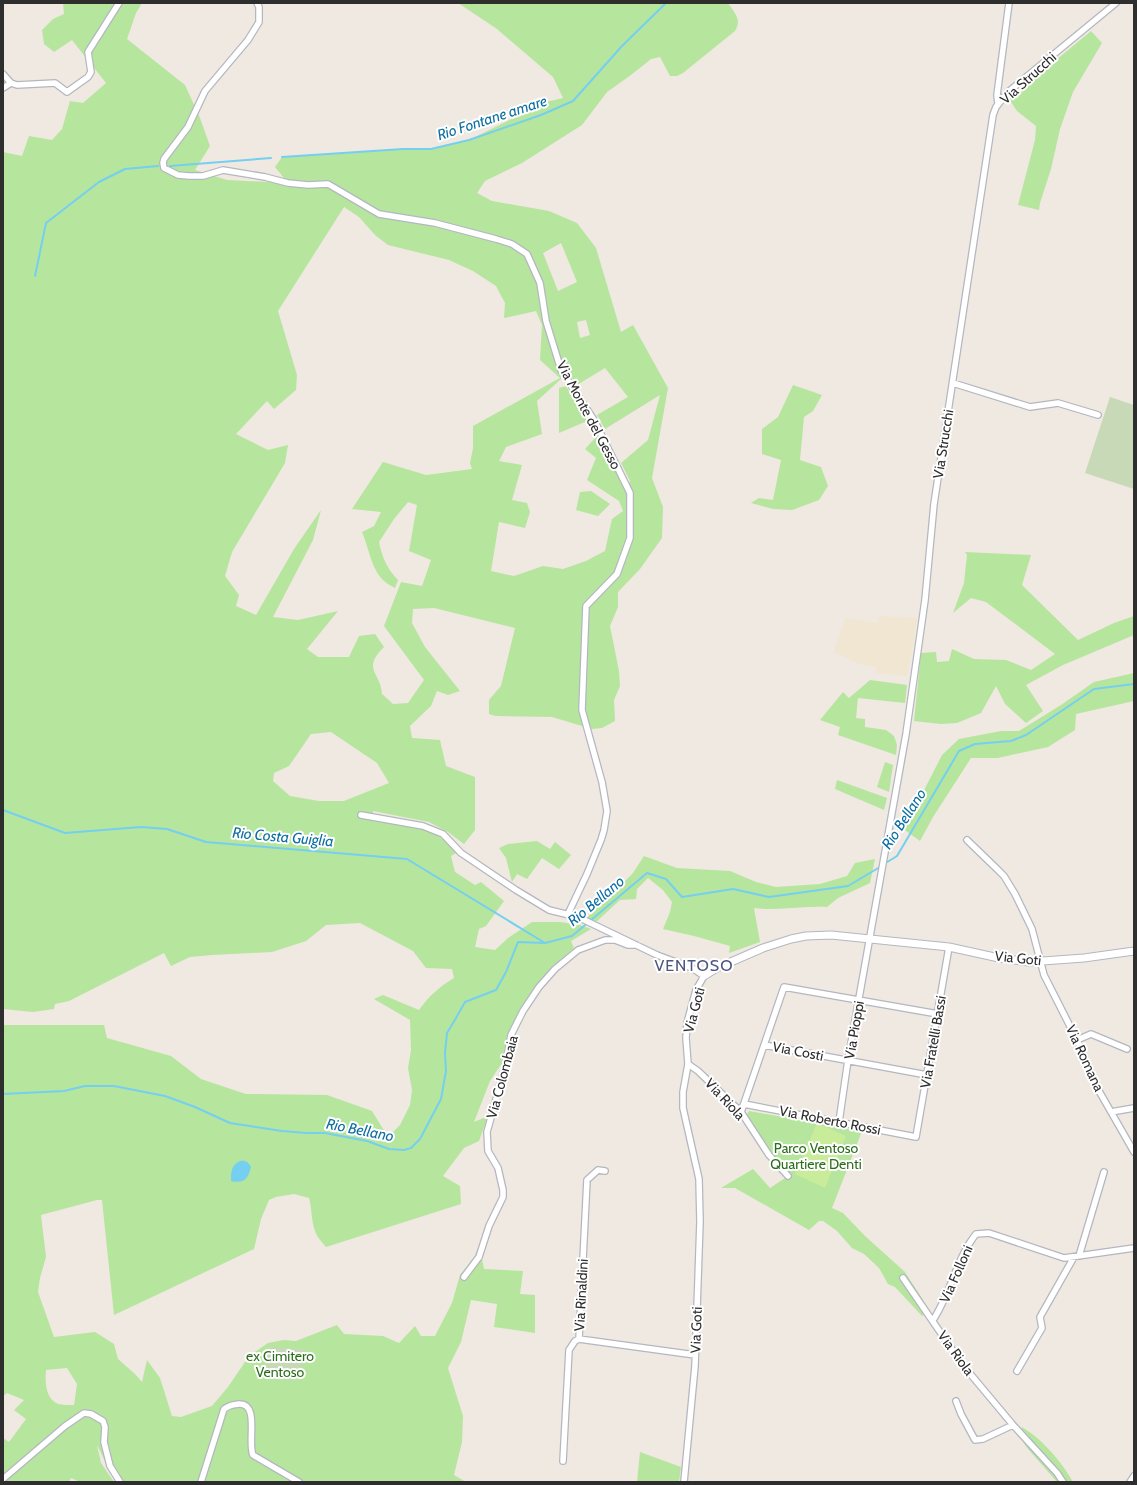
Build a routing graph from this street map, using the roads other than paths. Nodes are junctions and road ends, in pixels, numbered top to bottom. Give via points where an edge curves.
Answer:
1 (119, 3) edge
2 (257, 3) edge
3 (1009, 3) edge
4 (1116, 3) edge
5 (3, 74) edge
6 (11, 83) junction
7 (3, 88) edge
8 (998, 104) junction
9 (952, 383) junction
10 (1098, 415) dead end
11 (361, 816) dead end
12 (967, 840) dead end
13 (568, 914) junction
14 (870, 939) junction
15 (638, 945) junction
16 (949, 947) junction
17 (1134, 951) edge
18 (1040, 962) junction
19 (704, 976) junction
20 (859, 1000) junction
21 (938, 1014) junction
22 (1077, 1040) junction
23 (764, 1045) junction
24 (1127, 1049) dead end
25 (848, 1060) junction
26 (688, 1064) junction
27 (927, 1075) junction
28 (744, 1104) junction
29 (1134, 1108) edge
30 (741, 1112) junction
31 (1111, 1112) junction
32 (839, 1122) junction
33 (916, 1137) joint
34 (1134, 1152) edge
35 (605, 1171) dead end
36 (1104, 1172) dead end
37 (788, 1176) dead end
38 (1134, 1248) edge
39 (1076, 1257) junction
40 (464, 1277) dead end
41 (903, 1278) dead end
42 (933, 1320) junction
43 (579, 1339) junction
44 (695, 1355) junction
45 (1016, 1371) dead end
46 (956, 1401) dead end
47 (1013, 1425) junction
48 (563, 1461) dead end
49 (1134, 1476) edge
50 (3, 1478) edge
51 (120, 1482) edge
52 (201, 1482) edge
53 (299, 1482) edge
54 (684, 1482) edge
55 (1063, 1482) edge
56 (1130, 1482) edge

1 - 6 street via 88,52 91,72 67,92 55,83
2 - 13 street, Via Monte del Gesso via 259,22 248,40 205,91 188,127 164,159 164,168 178,175 203,176 224,170 288,183 328,184 379,214 435,223 496,239 512,244 527,254 540,283 546,321 561,370 594,420 630,492 630,538 617,574 586,606 582,710 602,782 606,811 601,840
3 - 8 street
4 - 8 street, Via Strucchi via 1008,92
5 - 6 street
6 - 7 street
8 - 9 street, Via Strucchi via 992,120
9 - 10 street via 1030,407 1058,403
9 - 14 street, Via Strucchi via 934,504 923,614 906,734
11 - 13 street, Via Colombaia via 423,826 443,834 461,854 516,890 552,911
12 - 18 street, Via Romana via 997,868 1009,885 1032,929
13 - 15 street, Via Colombaia
14 - 16 street, Via Goti
14 - 19 street, Via Goti via 831,935 791,939 717,968
14 - 20 street, Via Pioppi
15 - 19 street, Via Colombaia via 692,968
15 - 40 street, Via Colombaia via 628,945 611,939 578,950 555,969 523,1011 511,1035 487,1132 488,1151 498,1168 503,1197 489,1226 479,1257
16 - 18 street, Via Goti via 1006,959
16 - 21 street, Via Fratelli Bassi
17 - 18 street, Via Goti
18 - 22 street, Via Romana
19 - 26 street, Via Goti via 696,990 687,1023
20 - 21 street
20 - 23 street via 784,987
20 - 25 street, Via Pioppi
21 - 27 street, Via Fratelli Bassi
22 - 24 street via 1091,1034
22 - 31 street, Via Romana
23 - 25 street, Via Costi
23 - 28 street
25 - 27 street, Via Costi
25 - 32 street, Via Pioppi
26 - 30 street, Via Riola
26 - 44 street, Via Goti via 683,1108 700,1179
27 - 33 street, Via Fratelli Bassi
28 - 30 street
28 - 32 street, Via Roberto Rossi
29 - 31 street
30 - 37 street, Via Riola via 769,1155
31 - 34 street, Via Romana
32 - 33 street, Via Roberto Rossi
35 - 43 street, Via Rinaldini via 598,1170 587,1180
36 - 39 street
38 - 39 street, Via Folloni
39 - 42 street, Via Folloni via 1064,1258 989,1233 976,1234 967,1245
39 - 45 street via 1040,1317 1042,1328
41 - 42 street, Via Riola
42 - 47 street, Via Riola via 962,1364
43 - 44 street, Via Rinaldini
43 - 48 street via 569,1350
44 - 54 street, Via Goti
46 - 47 street via 976,1440 983,1440
47 - 55 street, Via Riola
49 - 56 street
50 - 51 street via 65,1426 84,1414 91,1414 102,1421 105,1427 104,1442 110,1466
52 - 53 street via 224,1410 230,1405 243,1404 248,1408 252,1423 250,1450

